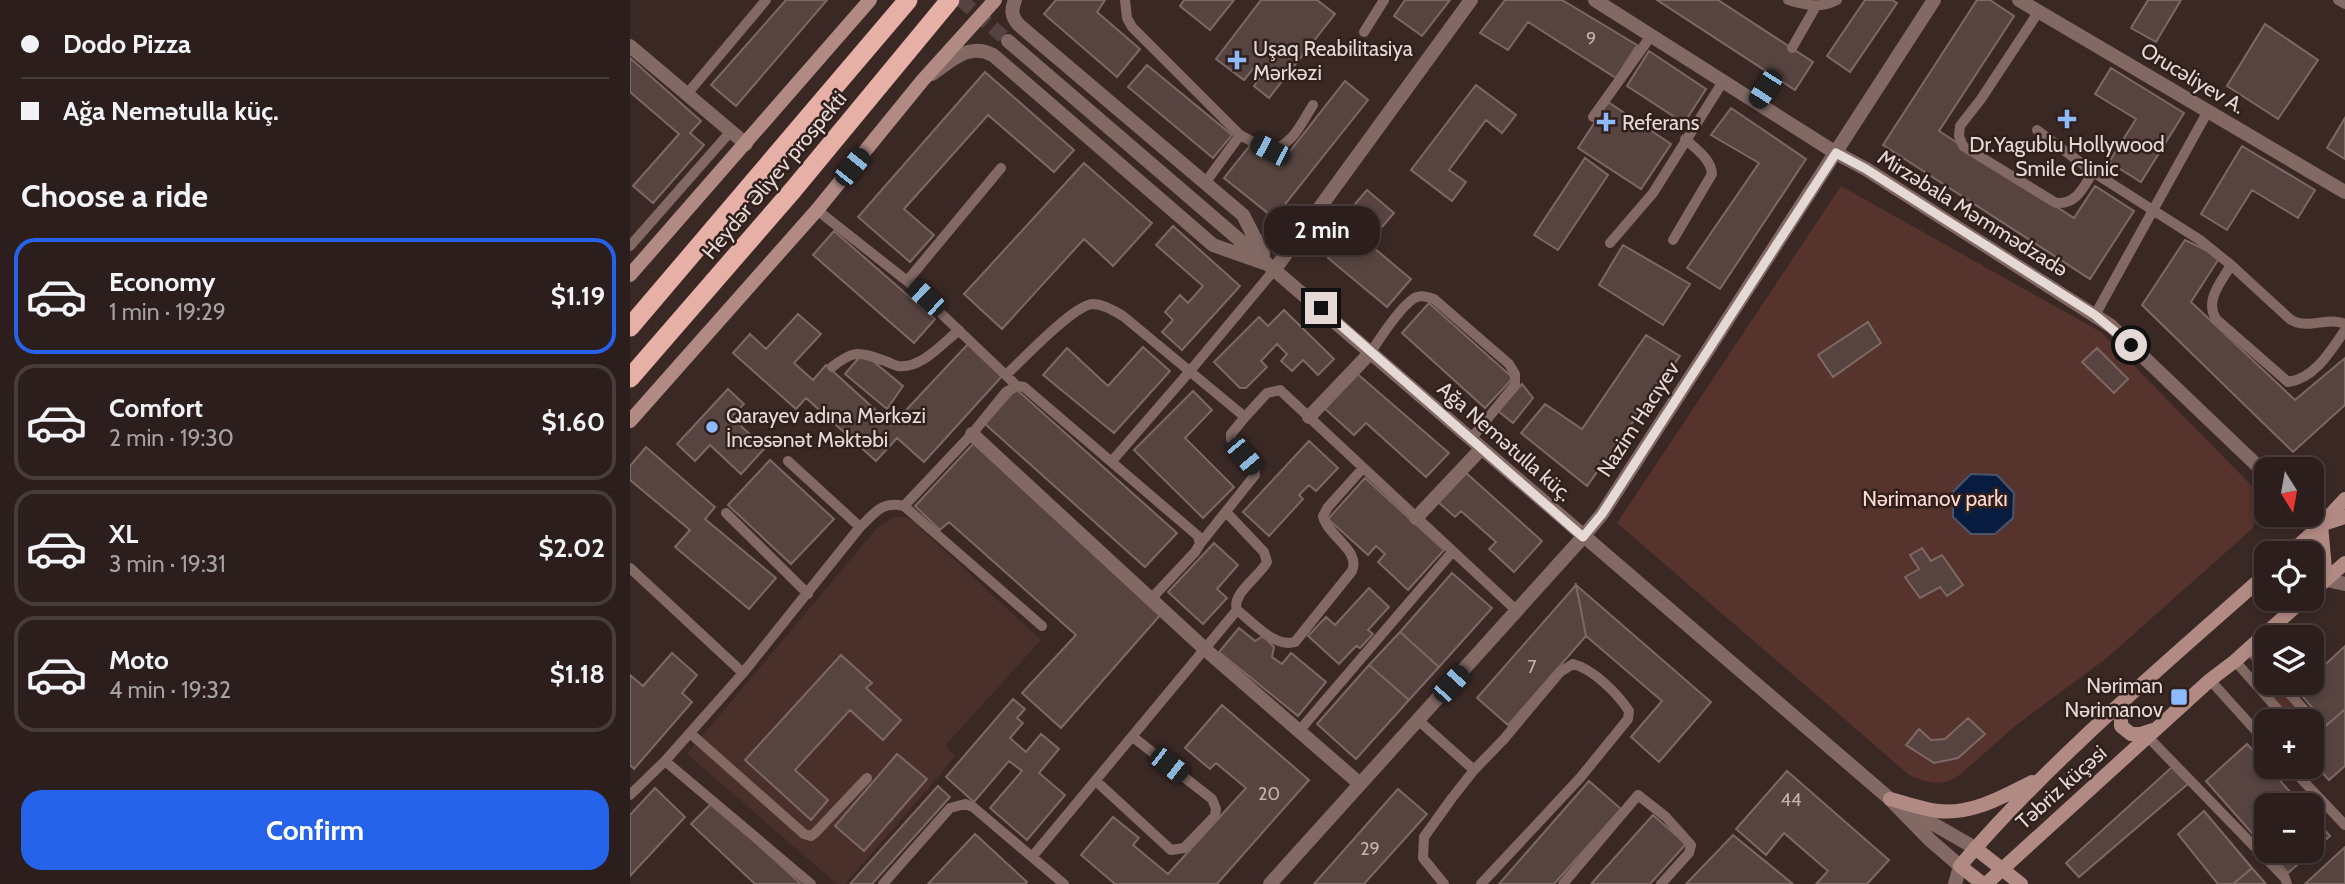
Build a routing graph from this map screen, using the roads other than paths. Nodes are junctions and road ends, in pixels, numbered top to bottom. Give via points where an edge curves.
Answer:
1 (765, 0) edge
2 (870, 0) edge
3 (908, 0) edge
4 (950, 0) edge
5 (995, 0) edge
6 (1015, 0) edge
7 (1125, 0) edge
8 (1384, 0) edge
9 (1471, 0) edge
10 (1595, 0) edge
11 (1788, 0) edge
12 (1837, 0) edge
13 (1934, 0) edge
14 (2019, 0) edge
15 (2338, 0) edge
16 (2345, 4) edge
17 (1816, 6) junction
18 (2039, 11) junction
19 (1364, 32) dead end
20 (1651, 36) junction
21 (1008, 41) tunnel mouth
22 (630, 46) edge
23 (1792, 48) dead end
24 (1773, 76) dead end
25 (1724, 80) junction
26 (922, 81) junction
27 (687, 94) junction
28 (1757, 101) junction
29 (1313, 105) dead end
30 (2208, 111) junction
31 (1593, 117) dead end
32 (2038, 130) dead end
33 (731, 131) junction
34 (1240, 135) junction
35 (1685, 139) junction
36 (746, 144) junction
37 (1836, 153) junction
38 (1001, 169) dead end
39 (2093, 172) junction
40 (1205, 183) junction
41 (2345, 192) edge
42 (817, 210) junction
43 (2152, 211) junction
44 (1673, 240) dead end
45 (1610, 243) dead end
46 (630, 246) edge
47 (2231, 265) junction
48 (1272, 267) junction
49 (630, 275) edge
50 (907, 281) junction
51 (2095, 315) junction
52 (2345, 324) edge
53 (630, 327) edge
54 (959, 330) junction
55 (2345, 330) edge
56 (1371, 352) junction
57 (832, 367) dead end
58 (1191, 371) junction
59 (1006, 375) junction
60 (630, 378) edge
61 (1017, 386) junction
62 (1245, 417) junction
63 (1309, 417) junction
64 (630, 421) edge
65 (972, 434) junction
66 (1476, 444) junction
67 (788, 461) dead end
68 (1112, 461) junction
69 (2254, 463) edge
70 (1363, 468) junction
71 (2345, 499) edge
72 (904, 506) junction
73 (1226, 512) junction
74 (726, 513) dead end
75 (1416, 517) junction
76 (2345, 517) edge
77 (2324, 523) edge
78 (2324, 524) edge
79 (860, 527) junction
80 (2320, 527) edge
81 (2322, 527) edge
82 (1583, 537) junction
83 (2304, 541) edge
84 (1200, 544) junction
85 (1453, 551) junction
86 (2345, 563) edge
87 (630, 568) edge
88 (2326, 580) junction
89 (2345, 584) edge
90 (2254, 585) edge
91 (808, 594) junction
92 (1151, 599) junction
93 (1237, 610) junction
94 (1517, 611) junction
95 (2290, 611) edge
96 (1042, 626) dead end
97 (2248, 649) junction
98 (1206, 650) junction
99 (2254, 655) edge
100 (2235, 661) junction
101 (743, 673) junction
102 (2210, 680) junction
103 (2291, 695) edge
104 (2127, 698) junction
105 (2277, 709) edge
106 (2303, 709) edge
107 (1418, 720) junction
108 (2254, 728) edge
109 (1299, 731) junction
110 (2152, 732) junction
111 (690, 733) junction
112 (1133, 737) junction
113 (665, 761) junction
114 (1474, 770) junction
115 (2043, 776) junction
116 (867, 778) dead end
117 (2302, 779) edge
118 (1096, 781) junction
119 (1360, 784) junction
120 (630, 795) edge
121 (1890, 799) junction
122 (2345, 825) edge
123 (1975, 848) junction
124 (1032, 857) junction
125 (1960, 866) junction
126 (2003, 869) junction
127 (811, 884) edge
128 (883, 884) edge
129 (1064, 884) edge
130 (1270, 884) edge
131 (1444, 884) edge
132 (1481, 884) edge
133 (1563, 884) edge
134 (1661, 884) edge
135 (1955, 884) edge
136 (1985, 884) edge
137 (2021, 884) edge
138 (2287, 884) edge

1 - 27 lane
2 - 36 main road
3 - 53 highway, Heydər Əliyev prospekti
4 - 60 highway, Heydər Əliyev prospekti
5 - 26 main road
6 - 40 street via 1013,17 1018,24
7 - 34 lane via 1132,27
8 - 19 lane
9 - 48 street
10 - 20 street, Mirzəbala Məmmədzadə
11 - 17 lane
12 - 17 lane
13 - 37 street, Nazim Hacıyev
14 - 18 street, Orucəliyev A.
15 - 16 lane
17 - 23 lane
18 - 30 street, Orucəliyev A.
18 - 39 lane via 1960,126 1959,136 1963,146 2056,203 2077,198
20 - 25 street, Mirzəbala Məmmədzadə
20 - 31 lane
21 - 48 street, Ağa Nemətulla küç.
22 - 27 street
24 - 28 lane
25 - 28 street, Mirzəbala Məmmədzadə
25 - 35 lane
26 - 42 main road
26 - 48 street via 967,51 988,52 1213,245
27 - 33 street
28 - 37 street, Mirzəbala Məmmədzadə
29 - 34 lane via 1283,147 1270,150
30 - 41 street, Orucəliyev A.
30 - 43 lane
32 - 39 lane
33 - 36 street
33 - 46 lane
34 - 40 lane
35 - 44 lane via 1707,159 1712,174
35 - 45 lane via 1653,192
36 - 49 main road
37 - 51 street, Mirzəbala Məmmədzadə
37 - 82 street, Nazim Hacıyev
38 - 50 lane
39 - 43 lane
40 - 48 street via 1243,215
42 - 50 lane
42 - 64 main road
43 - 47 lane
43 - 51 lane
47 - 52 lane via 2291,320
47 - 55 lane via 2210,303 2211,312 2288,382 2305,379
48 - 56 street, Ağa Nemətulla küç.
48 - 58 lane
50 - 54 lane
51 - 69 street, Mirzəbala Məmmədzadə
54 - 57 lane via 925,358 908,364 898,366 865,353 853,354
54 - 59 lane
56 - 63 street
56 - 66 street, Ağa Nemətulla küç.
56 - 66 lane via 1413,299 1424,296 1434,299 1509,364 1515,385
58 - 59 lane via 1123,316 1092,304 1077,310
58 - 62 lane
58 - 68 lane
59 - 61 lane
61 - 65 lane via 1006,392
61 - 68 lane via 1024,387
62 - 63 lane via 1267,393 1280,390
62 - 73 lane via 1231,439 1255,475
63 - 70 lane
65 - 72 lane
65 - 92 street
66 - 75 street
66 - 82 street, Ağa Nemətulla küç.
67 - 79 lane
68 - 84 lane via 1190,528
70 - 75 lane
70 - 93 lane via 1323,516 1325,526 1354,556 1355,564 1295,642 1286,645 1276,640
71 - 77 main road
72 - 79 lane via 882,506
72 - 96 lane
73 - 84 lane
73 - 93 lane via 1264,552 1267,562 1237,596
74 - 91 lane
75 - 85 lane
76 - 78 main road
79 - 91 lane
80 - 83 main road
81 - 88 main road
82 - 94 street, Nazim Hacıyev
82 - 121 street, Ağa Nemətulla küç.
84 - 92 lane
85 - 94 lane
85 - 109 lane
86 - 88 main road
87 - 101 lane
88 - 89 street
90 - 104 main road, Təbriz küçəsi
91 - 101 lane
92 - 98 street
93 - 98 lane
94 - 107 street, Nazim Hacıyev
95 - 97 main road, Təbriz küçəsi
97 - 99 lane
97 - 100 main road, Təbriz küçəsi
98 - 109 street
98 - 112 lane
100 - 102 main road, Təbriz küçəsi
100 - 105 lane
101 - 111 lane
102 - 108 lane
102 - 110 main road, Təbriz küçəsi
103 - 106 lane
104 - 110 main road via 2121,726 2131,734
104 - 115 main road, Təbriz küçəsi
107 - 114 lane
107 - 119 street, Nazim Hacıyev
109 - 119 street
110 - 126 main road, Təbriz küçəsi
110 - 138 lane
111 - 113 lane
111 - 116 lane via 810,836
112 - 118 lane
112 - 118 lane via 1212,799 1215,816 1184,848 1171,850
113 - 120 lane
113 - 127 lane
114 - 131 lane via 1424,836 1423,858
114 - 132 lane via 1560,671 1573,664 1584,667 1629,711 1623,726 1580,778
115 - 121 main road via 1964,810 1938,811
115 - 123 main road, Təbriz küçəsi
117 - 122 lane
118 - 124 lane
119 - 130 street, Nazim Hacıyev
121 - 123 street
121 - 125 street
123 - 125 main road, Təbriz küçəsi
123 - 126 main road
124 - 128 lane via 973,807 958,805 950,808
124 - 129 lane
125 - 135 street
125 - 136 main road
126 - 136 main road, Təbriz küçəsi
126 - 137 main road
133 - 134 lane via 1638,795 1691,845

